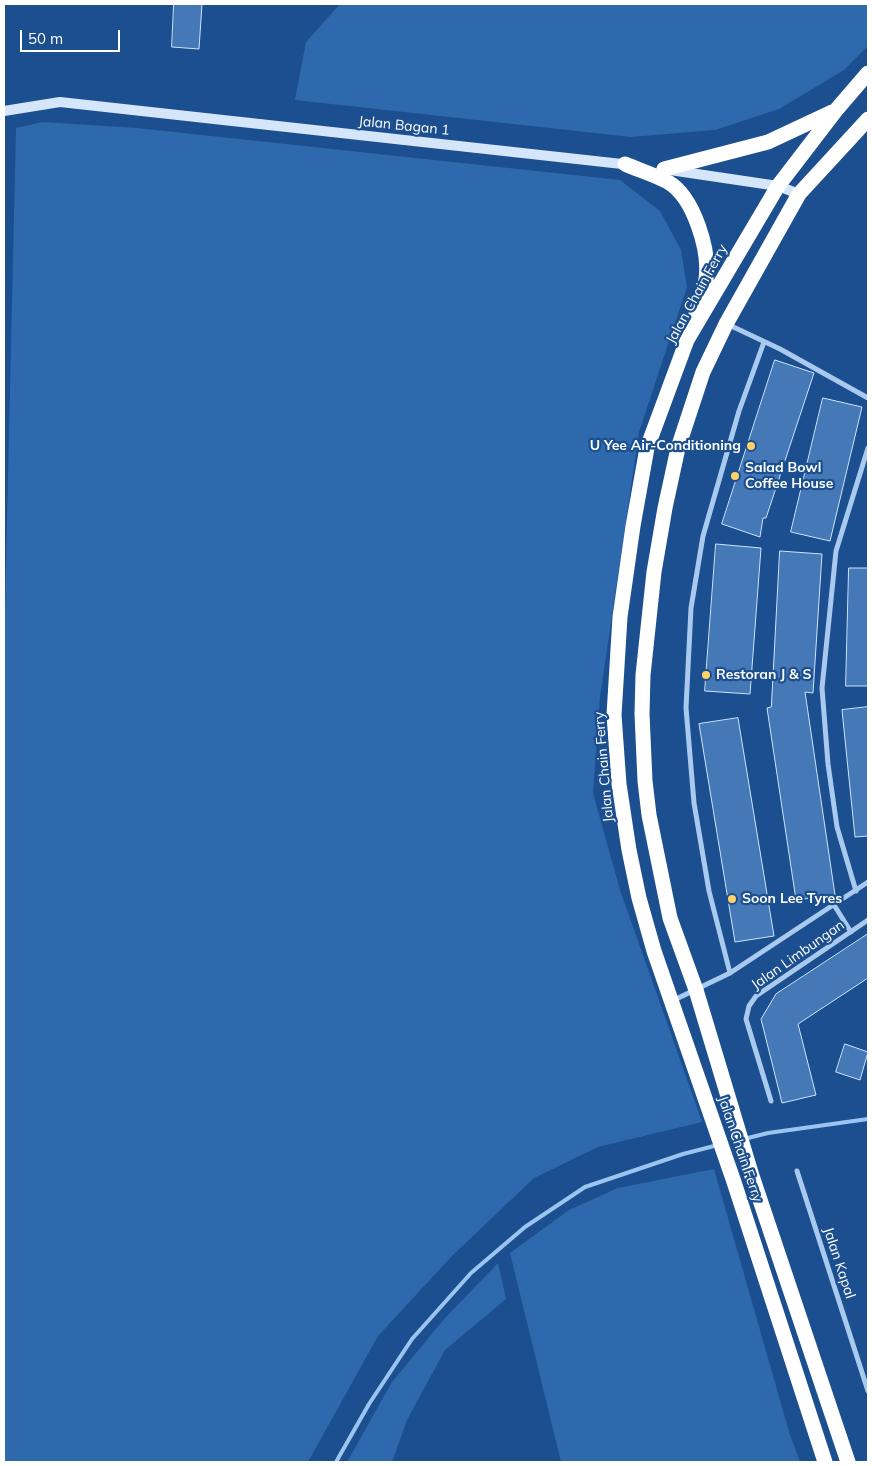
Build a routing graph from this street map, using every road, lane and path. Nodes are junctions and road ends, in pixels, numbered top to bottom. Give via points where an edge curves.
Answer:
1 (868, 73) edge
2 (836, 110) junction
3 (4, 111) edge
4 (868, 118) edge
5 (625, 164) junction
6 (664, 169) junction
7 (778, 186) junction
8 (799, 194) junction
9 (726, 324) junction
10 (687, 340) junction
11 (764, 342) junction
12 (868, 398) edge
13 (868, 448) edge
14 (868, 882) edge
15 (856, 890) junction
16 (834, 905) junction
17 (868, 920) edge
18 (851, 932) junction
19 (730, 973) junction
20 (696, 990) junction
21 (672, 1001) junction
22 (770, 1101) dead end
23 (797, 1171) dead end
24 (868, 1392) edge
25 (825, 1462) edge
26 (848, 1462) edge

1 - 2 highway, Jalan Chain Ferry
2 - 6 highway via 768,142
2 - 7 highway, Jalan Chain Ferry
3 - 5 street, Jalan Bagan 1 via 60,102
4 - 8 highway, Jalan Chain Ferry
5 - 6 street, Jalan Bagan 1
5 - 10 highway via 670,183 697,219 705,255 706,281
6 - 7 street, Jalan Bagan 1
7 - 8 street, Jalan Bagan 1
7 - 10 highway, Jalan Chain Ferry
8 - 9 highway, Jalan Chain Ferry
9 - 11 street
9 - 20 highway, Jalan Chain Ferry via 696,388 671,478 654,572 642,694 649,815 670,918
10 - 21 highway, Jalan Chain Ferry via 647,448 620,617 614,715 619,784 629,850 654,951
11 - 12 street
11 - 19 street via 739,412 703,536 692,608 686,708 694,803 709,891
13 - 15 street via 836,551 822,688 837,827
14 - 15 street, Jalan Limbungan
15 - 16 street, Jalan Limbungan
16 - 18 street
16 - 19 street, Jalan Limbungan
17 - 18 street, Jalan Limbungan
18 - 22 street, Jalan Limbungan via 756,996 749,1006 746,1019
19 - 20 street, Jalan Limbungan
20 - 21 street, Jalan Limbungan
20 - 26 highway, Jalan Chain Ferry via 752,1176
21 - 25 highway, Jalan Chain Ferry
23 - 24 street, Jalan Kapal

